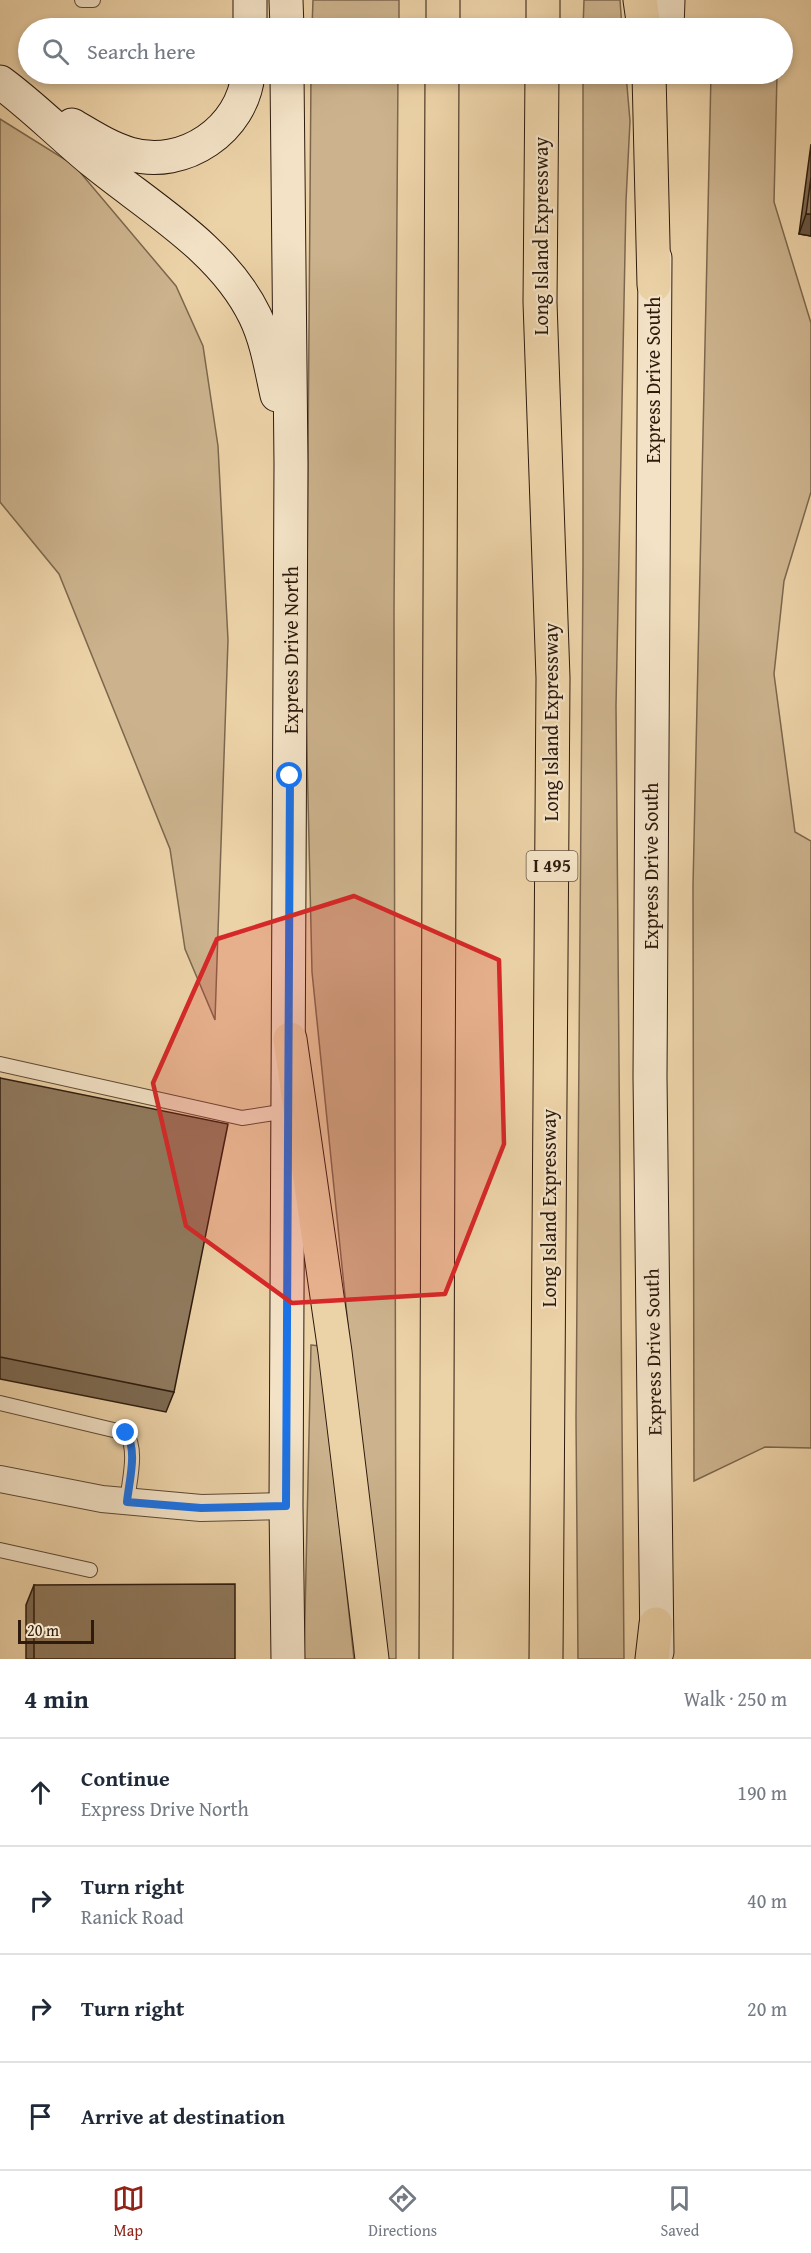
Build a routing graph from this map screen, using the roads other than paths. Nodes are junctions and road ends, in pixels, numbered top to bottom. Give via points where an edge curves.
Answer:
1 (82, 0) edge
2 (93, 0) edge
3 (250, 0) edge
4 (286, 0) edge
5 (443, 0) edge
6 (543, 0) edge
7 (640, 0) edge
8 (668, 0) edge
9 (250, 18) edge
10 (287, 18) edge
11 (443, 18) edge
12 (543, 18) edge
13 (643, 18) edge
14 (667, 18) edge
15 (246, 84) edge
16 (287, 84) edge
17 (442, 84) edge
18 (542, 84) edge
19 (649, 84) edge
20 (664, 84) edge
21 (7, 87) edge
22 (654, 285) junction
23 (291, 464) junction
24 (290, 1039) junction
25 (0, 1064) edge
26 (289, 1111) junction
27 (0, 1403) edge
28 (0, 1479) edge
29 (127, 1502) junction
30 (286, 1506) junction
31 (0, 1550) edge
32 (90, 1570) dead end
33 (656, 1624) junction
34 (288, 1659) edge
35 (372, 1659) edge
36 (436, 1659) edge
37 (546, 1659) edge
38 (652, 1659) edge
39 (657, 1659) edge

1 - 2 lane
3 - 9 main road
4 - 10 main road
5 - 11 highway
6 - 12 highway
7 - 13 highway
8 - 14 main road
15 - 21 main road via 239,109 220,131 194,148 162,157 131,154 109,145
16 - 23 main road, Express Drive North
17 - 36 highway
18 - 37 highway, Long Island Expressway / I 495 via 540,302 553,678
19 - 22 highway
20 - 22 main road, Express Drive South
21 - 23 main road via 200,247 231,280 254,314 263,336
22 - 33 main road, Express Drive South via 650,1077
23 - 24 main road, Express Drive North
24 - 26 main road, Express Drive North
24 - 35 highway via 335,1352
25 - 26 lane via 242,1118
26 - 30 main road, Express Drive North
27 - 29 lane via 126,1433 132,1449
28 - 29 street
29 - 30 street via 201,1508
30 - 34 main road, Express Drive North
31 - 32 lane
33 - 38 highway
33 - 39 main road, Express Drive South

